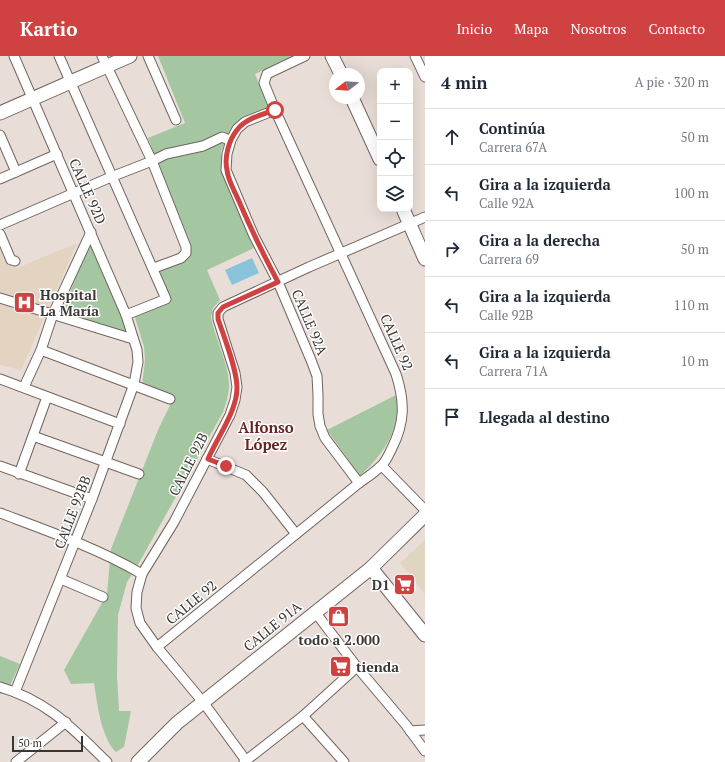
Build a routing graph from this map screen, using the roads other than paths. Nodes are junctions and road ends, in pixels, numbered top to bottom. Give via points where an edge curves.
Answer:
1 (14, 56) edge
2 (59, 56) edge
3 (130, 56) edge
4 (148, 56) edge
5 (305, 56) edge
6 (332, 56) edge
7 (415, 56) edge
8 (104, 61) edge
9 (338, 68) edge
10 (425, 77) edge
11 (70, 82) junction
12 (33, 99) junction
13 (355, 104) edge
14 (275, 110) junction
15 (0, 112) edge
16 (176, 120) dead end
17 (0, 135) edge
18 (229, 140) dead end
19 (377, 152) edge
20 (57, 154) junction
21 (152, 161) junction
22 (16, 172) junction
23 (112, 177) junction
24 (0, 179) edge
25 (74, 193) junction
26 (404, 212) edge
27 (425, 217) edge
28 (410, 224) junction
29 (0, 225) edge
30 (91, 232) junction
31 (0, 234) edge
32 (342, 253) junction
33 (425, 259) edge
34 (15, 262) dead end
35 (154, 268) junction
36 (278, 282) junction
37 (0, 298) edge
38 (53, 314) junction
39 (126, 315) junction
40 (133, 339) junction
41 (41, 350) junction
42 (0, 379) edge
43 (134, 384) junction
44 (24, 387) junction
45 (48, 397) junction
46 (170, 399) dead end
47 (120, 424) junction
48 (33, 436) junction
49 (208, 459) junction
50 (106, 463) junction
51 (0, 466) edge
52 (382, 466) junction
53 (19, 474) junction
54 (139, 474) dead end
55 (359, 483) junction
56 (92, 499) junction
57 (425, 510) edge
58 (0, 513) edge
59 (425, 515) edge
60 (296, 534) junction
61 (75, 541) junction
62 (371, 568) junction
63 (138, 572) junction
64 (61, 579) junction
65 (103, 597) dead end
66 (315, 612) junction
67 (425, 636) edge
68 (157, 647) junction
69 (357, 667) junction
70 (0, 687) edge
71 (15, 692) junction
72 (203, 702) junction
73 (302, 716) junction
74 (66, 722) junction
75 (425, 730) edge
76 (410, 731) junction
77 (425, 750) edge
78 (245, 761) edge
79 (16, 762) edge
80 (107, 762) edge
81 (138, 762) edge
82 (344, 762) edge

1 - 12 street, CALLE 92D
2 - 11 street
3 - 8 street
4 - 16 street
5 - 14 street, CALLE 92 via 267,74 264,83
6 - 9 street
7 - 10 street
8 - 11 street
8 - 21 street
11 - 12 street
11 - 23 street
12 - 15 street
12 - 20 street, CALLE 92D
13 - 19 street
14 - 32 street, CALLE 92
14 - 36 street, CALLE 92A via 245,122 237,129 230,140 226,170 254,236
17 - 22 street
18 - 21 street via 222,137 203,146 166,154
20 - 22 street
20 - 25 street, CALLE 92D
21 - 23 street
21 - 35 street via 186,247 186,253 181,258
22 - 24 street
23 - 25 street
23 - 35 street
25 - 29 street
25 - 30 street, CALLE 92D
26 - 28 street
27 - 28 street
28 - 32 street
28 - 33 street
30 - 38 street
30 - 39 street, CALLE 92D
31 - 34 street via 11,260
32 - 36 street
32 - 52 street, CALLE 92 via 401,389 403,418 395,442
35 - 39 street via 166,299
36 - 49 street, CALLE 92B via 223,307 218,313 237,387 230,415
36 - 55 street, CALLE 92A via 317,376 320,426 325,438
37 - 38 street
38 - 40 street
38 - 41 street
39 - 40 street, CALLE 92D
40 - 43 street, CALLE 92BB via 138,362
41 - 43 street
41 - 44 street
42 - 44 street
43 - 46 street
43 - 47 street, CALLE 92BB
44 - 45 street
45 - 47 street
45 - 48 street
47 - 50 street, CALLE 92BB
48 - 50 street
48 - 53 street
49 - 60 street via 246,475
49 - 63 street, CALLE 92B via 174,522
50 - 54 street
50 - 56 street, CALLE 92BB
51 - 53 street
52 - 55 street, CALLE 92
52 - 57 street
53 - 56 street
55 - 60 street, CALLE 92
56 - 61 street, CALLE 92BB
58 - 61 street
59 - 62 street, CALLE 91A
60 - 68 street, CALLE 92
61 - 63 street
61 - 64 street, CALLE 92BB
62 - 66 street, CALLE 91A
62 - 67 street
63 - 68 street, CALLE 92B via 136,608 140,623
64 - 65 street
64 - 71 street, CALLE 92BB
66 - 69 street
66 - 72 street, CALLE 91A
68 - 72 street
69 - 73 street
69 - 76 street
70 - 71 street
71 - 74 street via 40,703
72 - 78 street
72 - 81 street, CALLE 91A via 177,723
73 - 78 street
73 - 82 street
74 - 79 street
74 - 80 street
75 - 76 street
76 - 77 street

